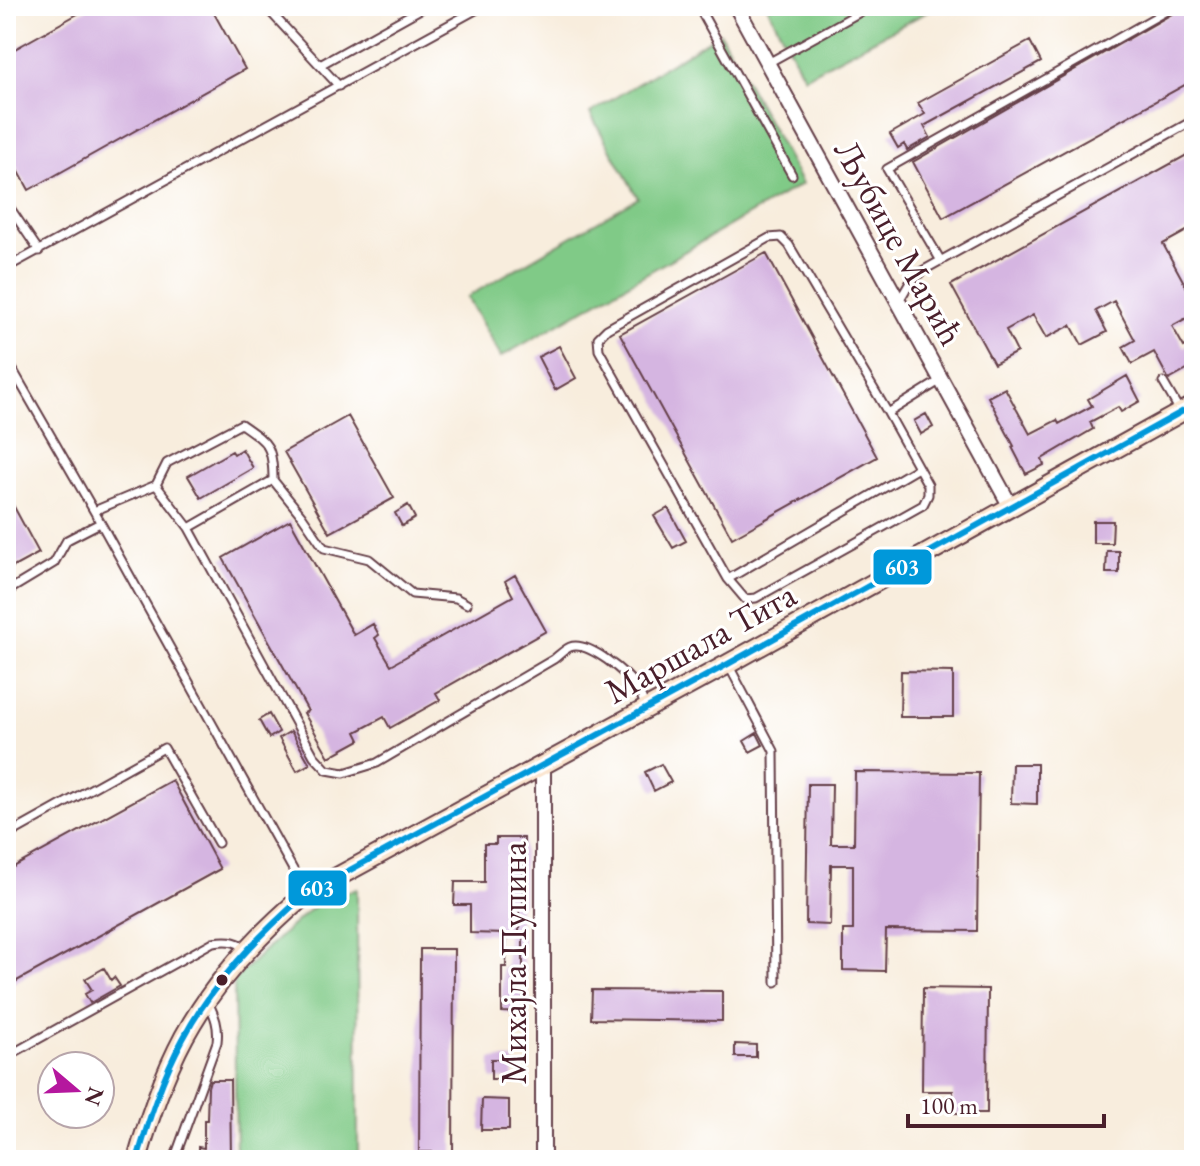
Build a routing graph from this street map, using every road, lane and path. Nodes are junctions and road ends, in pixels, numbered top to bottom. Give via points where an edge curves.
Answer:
1 (265, 6) edge
2 (426, 6) edge
3 (483, 6) edge
4 (698, 6) edge
5 (736, 6) edge
6 (871, 6) edge
7 (1175, 6) edge
8 (768, 63) junction
9 (320, 65) junction
10 (339, 86) junction
11 (1194, 120) edge
12 (792, 175) dead end
13 (6, 202) edge
14 (39, 251) junction
15 (941, 261) junction
16 (6, 268) edge
17 (899, 301) junction
18 (6, 358) edge
19 (941, 380) junction
20 (1163, 382) dead end
21 (1187, 408) edge
22 (888, 413) junction
23 (918, 468) junction
24 (273, 480) junction
25 (156, 485) junction
26 (1011, 507) junction
27 (94, 511) junction
28 (100, 523) junction
29 (189, 528) junction
30 (728, 579) junction
31 (6, 592) edge
32 (467, 604) dead end
33 (728, 664) junction
34 (646, 708) junction
35 (543, 765) junction
36 (6, 836) edge
37 (218, 843) dead end
38 (306, 894) junction
39 (248, 949) junction
40 (776, 982) dead end
41 (207, 1000) junction
42 (6, 1057) edge
43 (137, 1160) edge
44 (174, 1160) edge
45 (543, 1160) edge

1 - 9 lane
2 - 9 lane
3 - 10 lane
4 - 12 lane
5 - 8 street, Љубице Марић
6 - 8 lane
7 - 15 lane via 887,169
8 - 17 street, Љубице Марић
9 - 10 lane
10 - 14 lane
11 - 15 lane
13 - 14 lane
14 - 16 lane
15 - 17 lane via 922,271
17 - 19 street, Љубице Марић
18 - 27 lane
19 - 22 lane
19 - 26 street, Љубице Марић
20 - 21 lane
21 - 26 main road, Маршала Тита
22 - 23 lane
22 - 30 lane via 781,237 769,238 598,338 599,350
23 - 30 lane
23 - 30 lane via 928,485 923,505 756,598 745,599
24 - 25 lane via 267,443 241,424 167,463
24 - 29 lane
24 - 32 lane via 324,548 369,559 412,594
25 - 27 lane
25 - 29 lane
26 - 33 main road, Маршала Тита
27 - 28 lane
28 - 31 lane via 67,540 54,563
28 - 38 lane
29 - 34 lane via 314,756 327,770 344,773 377,763 570,647 595,652 625,674 639,689
33 - 34 main road, Маршала Тита
33 - 40 lane via 774,751
34 - 35 main road, Маршала Тита
35 - 38 main road, Маршала Тита
35 - 45 street, Михајла Пупина
36 - 37 lane via 164,748
38 - 39 main road, Маршала Тита
39 - 41 main road, Маршала Тита
39 - 42 lane via 237,942 213,942
41 - 43 main road, Маршала Тита via 165,1079
41 - 44 lane via 217,1042

